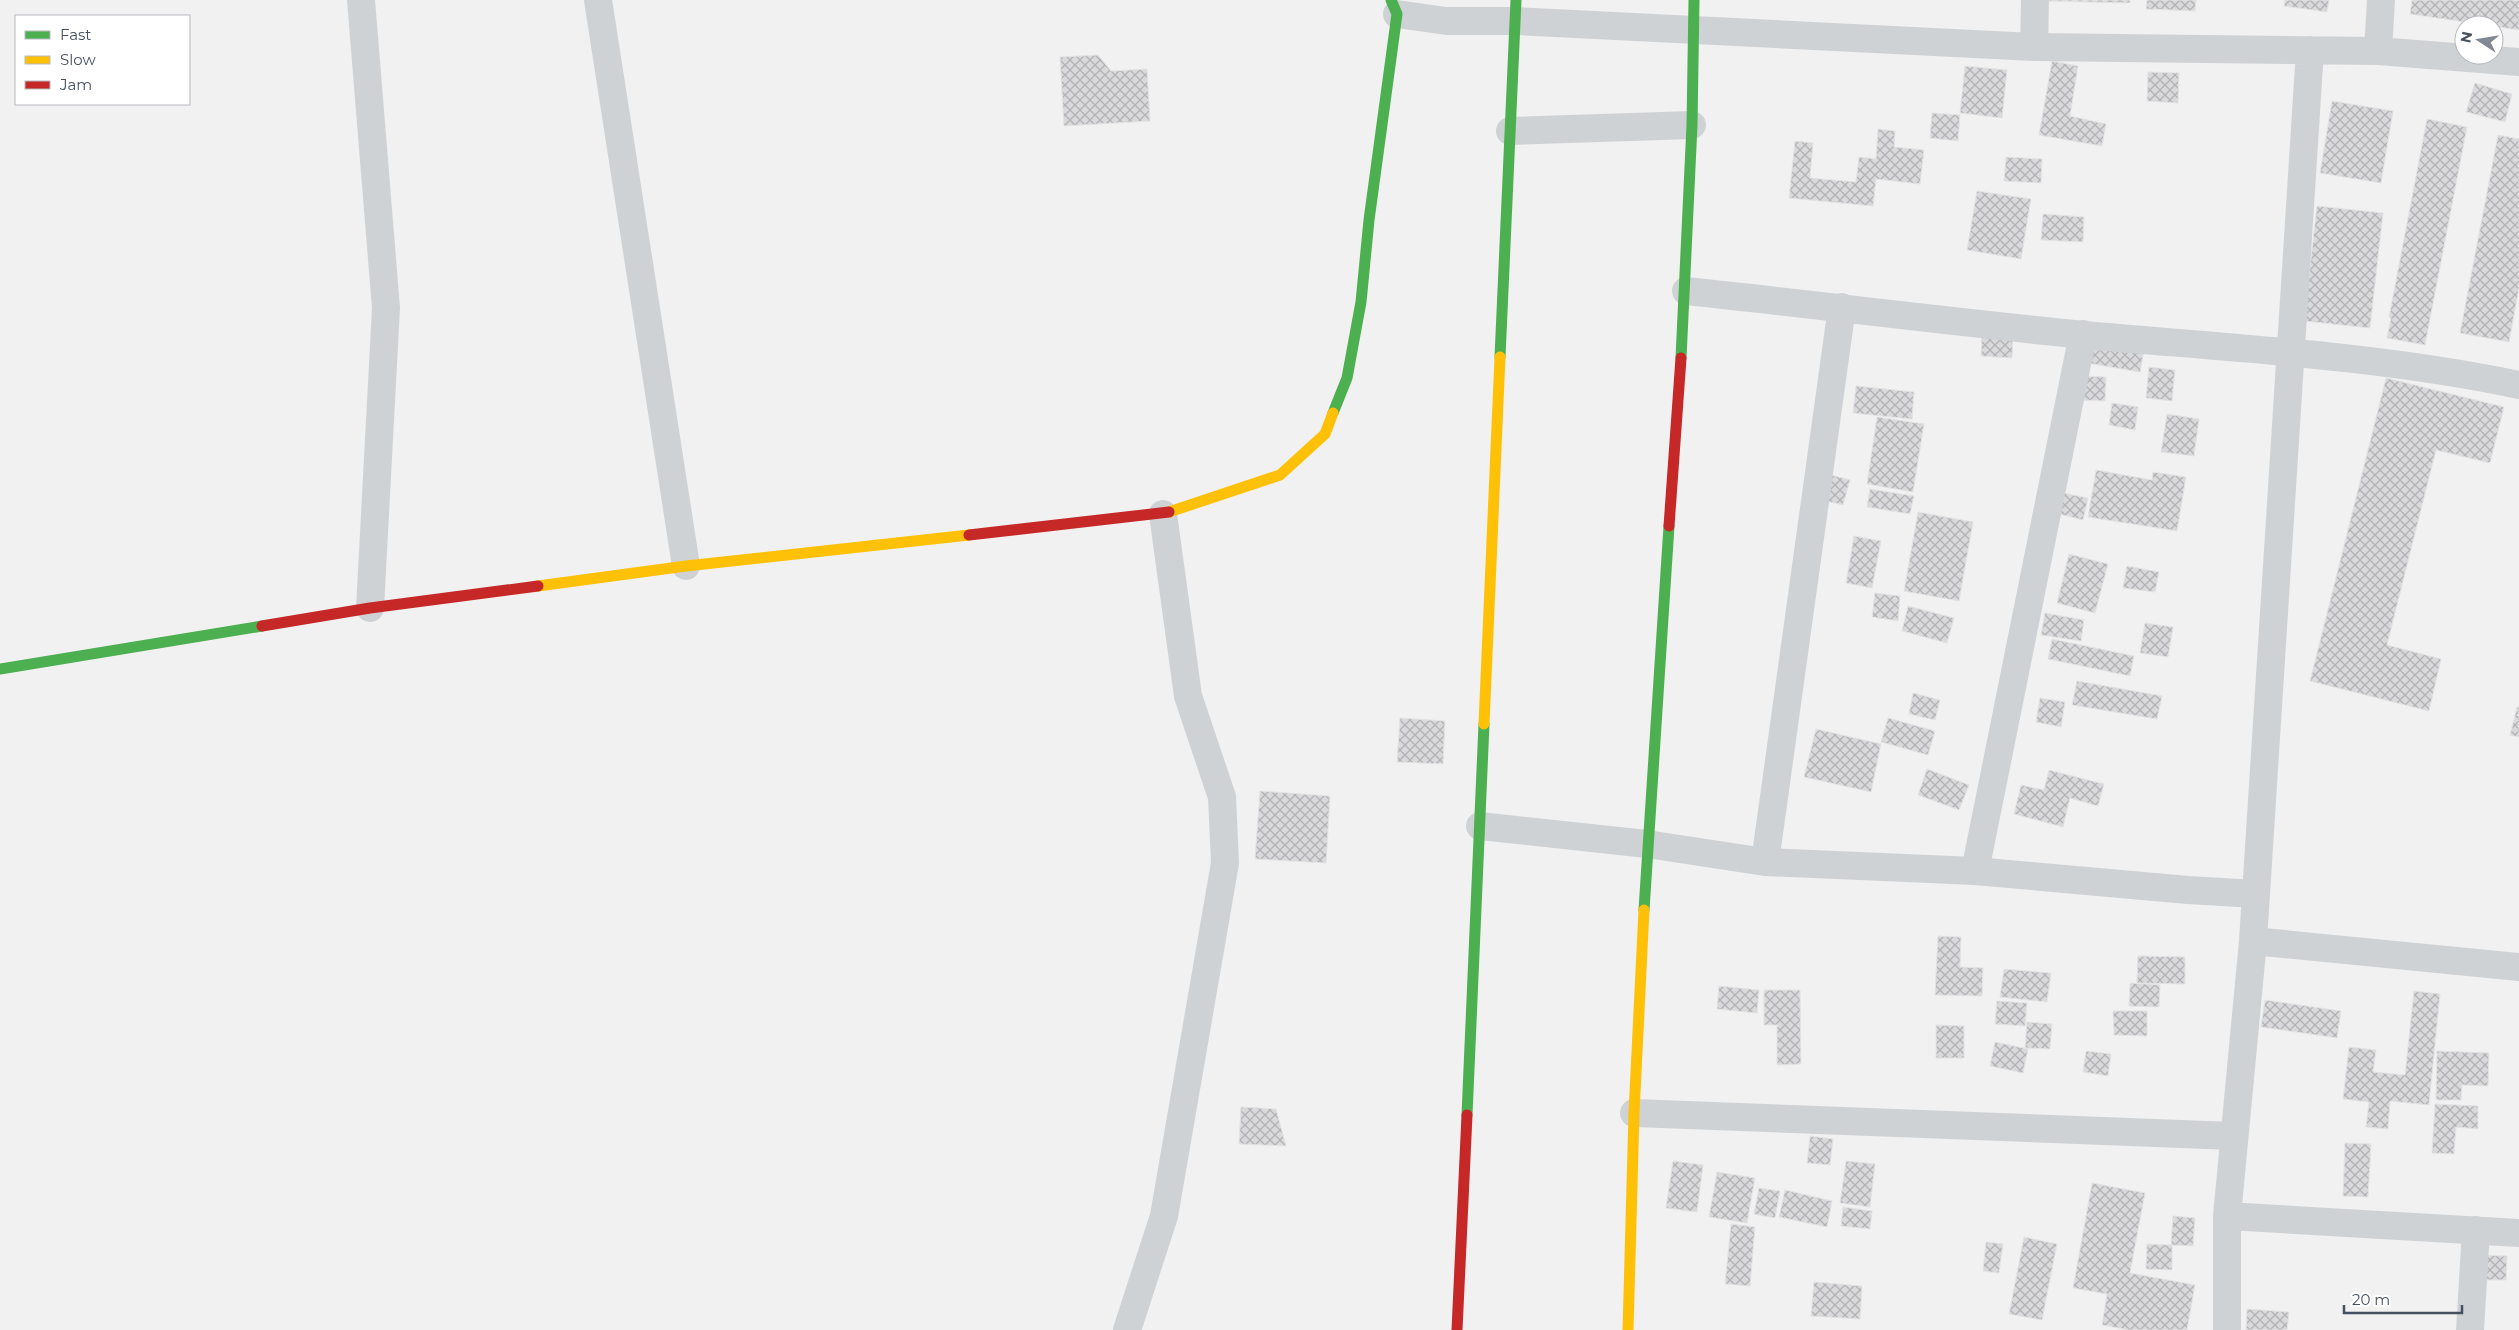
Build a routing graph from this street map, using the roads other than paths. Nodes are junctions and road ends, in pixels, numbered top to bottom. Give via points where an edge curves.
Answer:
1 (360, 0) edge
2 (598, 0) edge
3 (1694, 0) edge
4 (2035, 0) edge
5 (2381, 0) edge
6 (1394, 7) edge
7 (1516, 11) edge
8 (1693, 29) junction
9 (2034, 47) junction
10 (2310, 50) junction
11 (2378, 51) junction
12 (2519, 62) edge
13 (1692, 125) junction
14 (1510, 132) junction
15 (1686, 291) junction
16 (1842, 307) junction
17 (2082, 334) junction
18 (2289, 352) junction
19 (2519, 385) edge
20 (1162, 514) junction
21 (686, 566) junction
22 (370, 608) junction
23 (0, 668) edge
24 (1480, 826) junction
25 (1648, 844) junction
26 (1765, 862) junction
27 (1975, 871) junction
28 (2256, 894) junction
29 (2253, 942) junction
30 (2519, 967) edge
31 (1634, 1113) junction
32 (2234, 1136) junction
33 (2227, 1216) junction
34 (2476, 1230) junction
35 (2519, 1233) edge
36 (1127, 1330) edge
37 (1457, 1330) edge
38 (1628, 1330) edge
39 (2227, 1330) edge
40 (2470, 1330) edge

1 - 22 street via 386,308
2 - 21 street
3 - 8 street
4 - 9 street
5 - 11 street
6 - 7 street via 1446,21
6 - 20 street via 1362,302 1347,378 1326,434 1280,476
7 - 8 street
7 - 14 street
8 - 9 street
8 - 13 street
9 - 10 street
10 - 11 street
10 - 18 street
11 - 12 street
13 - 14 street
13 - 15 street
14 - 24 street
15 - 16 street
15 - 25 street
16 - 17 street
16 - 26 street
17 - 18 street
17 - 27 street
18 - 19 street via 2464,374
18 - 28 street
20 - 21 street
20 - 36 street via 1188,696 1222,797 1225,863 1164,1216
21 - 22 street
22 - 23 street
24 - 25 street
24 - 37 street
25 - 26 street
25 - 31 street
26 - 27 street
27 - 28 street
28 - 29 street
29 - 30 street
29 - 32 street
31 - 32 street
31 - 38 street
32 - 33 street
33 - 34 street
33 - 39 street
34 - 35 street
34 - 40 street

